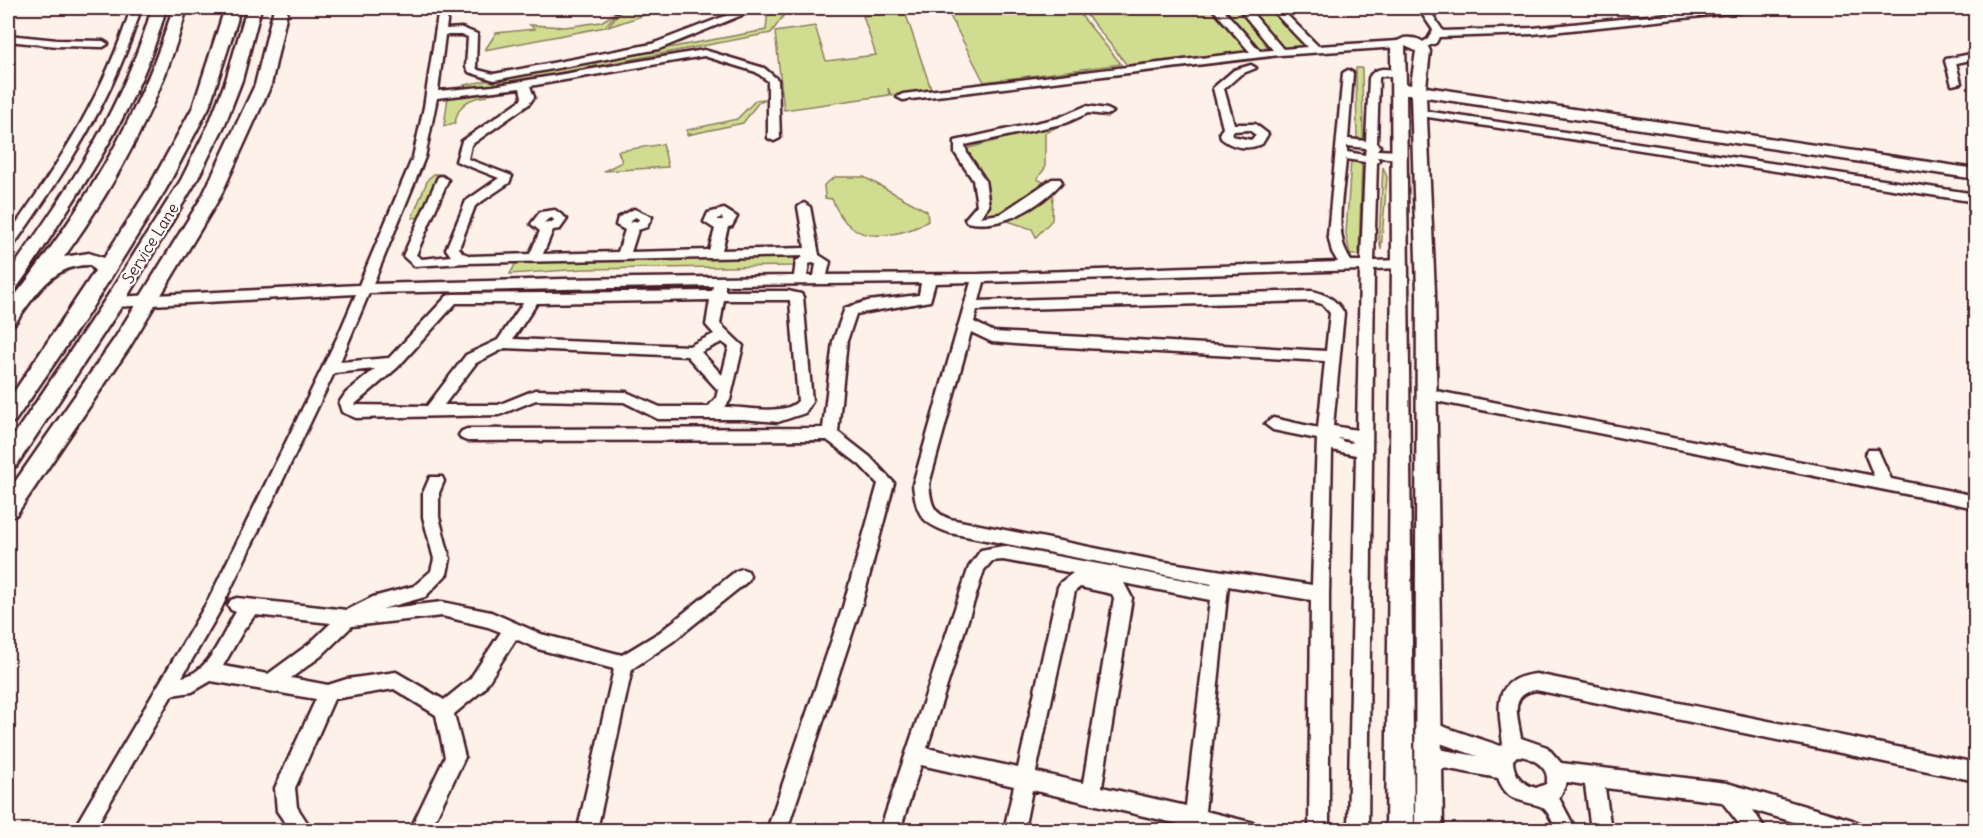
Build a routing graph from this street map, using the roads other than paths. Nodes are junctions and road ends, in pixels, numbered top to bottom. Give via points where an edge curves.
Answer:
1 (136, 8) edge
2 (159, 8) edge
3 (180, 8) edge
4 (232, 8) edge
5 (254, 8) edge
6 (281, 8) edge
7 (444, 8) edge
8 (613, 8) edge
9 (618, 8) edge
10 (754, 8) edge
11 (1217, 8) edge
12 (1243, 8) edge
13 (1275, 8) edge
14 (1423, 8) edge
15 (1750, 8) edge
16 (441, 33) junction
17 (8, 38) edge
18 (1429, 40) junction
19 (103, 44) dead end
20 (1398, 44) junction
21 (1315, 50) junction
22 (1280, 52) junction
23 (1258, 55) junction
24 (1976, 56) edge
25 (1251, 68) dead end
26 (1348, 73) dead end
27 (524, 83) junction
28 (1956, 83) dead end
29 (1411, 93) junction
30 (432, 95) junction
31 (903, 97) dead end
32 (1107, 112) dead end
33 (1229, 128) dead end
34 (774, 138) dead end
35 (1342, 142) junction
36 (1373, 153) junction
37 (1341, 155) junction
38 (1400, 155) junction
39 (1976, 174) edge
40 (442, 180) dead end
41 (1056, 182) dead end
42 (1974, 196) edge
43 (804, 207) dead end
44 (722, 226) dead end
45 (548, 228) dead end
46 (632, 228) dead end
47 (8, 243) edge
48 (549, 245) dead end
49 (713, 250) junction
50 (624, 254) junction
51 (812, 255) junction
52 (535, 258) junction
53 (463, 259) junction
54 (1401, 264) junction
55 (1367, 265) junction
56 (1348, 266) junction
57 (105, 271) junction
58 (40, 276) junction
59 (979, 278) junction
60 (929, 279) junction
61 (800, 280) junction
62 (820, 280) junction
63 (873, 280) junction
64 (721, 281) junction
65 (8, 286) edge
66 (365, 289) junction
67 (717, 296) junction
68 (532, 299) junction
69 (114, 302) junction
70 (148, 302) junction
71 (864, 305) junction
72 (971, 306) junction
73 (8, 318) edge
74 (966, 324) junction
75 (722, 336) junction
76 (503, 343) junction
77 (691, 351) junction
78 (1334, 356) junction
79 (393, 363) junction
80 (329, 368) junction
81 (56, 389) junction
82 (726, 389) junction
83 (25, 391) junction
84 (1426, 394) junction
85 (432, 410) junction
86 (711, 414) junction
87 (8, 416) edge
88 (1273, 424) dead end
89 (830, 434) junction
90 (467, 435) dead end
91 (1327, 435) junction
92 (1364, 445) junction
93 (1873, 454) dead end
94 (8, 460) edge
95 (436, 481) dead end
96 (1884, 484) junction
97 (1400, 487) junction
98 (1426, 494) junction
99 (1976, 502) edge
100 (8, 509) edge
101 (742, 576) dead end
102 (1220, 587) junction
103 (1320, 594) junction
104 (348, 618) junction
105 (512, 629) junction
106 (624, 664) junction
107 (209, 672) junction
108 (272, 682) junction
109 (168, 687) junction
110 (328, 693) junction
111 (444, 710) junction
112 (1426, 730) junction
113 (914, 754) junction
114 (1427, 756) junction
115 (1506, 758) junction
116 (1556, 771) junction
117 (1976, 772) edge
118 (1594, 777) junction
119 (1025, 778) junction
120 (1727, 793) junction
121 (1091, 795) junction
122 (1545, 796) junction
123 (1194, 820) junction
124 (588, 828) dead end
125 (1838, 828) edge
126 (83, 831) edge
127 (302, 831) edge
128 (420, 831) edge
129 (777, 831) edge
130 (890, 831) edge
131 (1014, 831) edge
132 (1247, 831) edge
133 (1320, 831) edge
134 (1358, 831) edge
135 (1400, 831) edge
136 (1429, 831) edge
137 (1566, 831) edge
138 (1601, 831) edge
139 (1756, 831) edge

1 - 47 street via 112,77 78,140
2 - 65 street via 121,111
3 - 58 street via 152,90 97,191
4 - 57 street via 201,107 157,189
5 - 69 street, Service Lane via 217,124 189,180
6 - 70 street via 263,86 240,138 211,197
7 - 16 street
8 - 9 street
10 - 16 street via 655,47 494,77 474,72 471,67 472,36 457,31
11 - 23 street
12 - 22 street
13 - 21 street
14 - 18 street via 1438,30
15 - 18 street
16 - 30 street
17 - 19 street
18 - 20 street
18 - 29 street
20 - 21 street
20 - 29 street
21 - 22 street
22 - 23 street
23 - 31 street
24 - 28 street via 1950,61
25 - 33 street via 1235,71 1218,88
26 - 35 street
27 - 30 street
27 - 34 street via 710,54 760,70 773,80
27 - 53 street via 528,97 525,102 470,139 464,148 462,161 506,176 470,204 452,249
29 - 36 street via 1375,73
29 - 38 street
29 - 39 street
29 - 42 street via 1598,134
29 - 84 street via 1426,292
30 - 66 street via 419,157
32 - 41 street via 1086,109 1062,121 959,143 979,180 983,206 971,219 981,223 1004,218
35 - 36 street
35 - 37 street
36 - 37 street
36 - 38 street
36 - 55 street
37 - 56 street via 1334,244
38 - 54 street
40 - 53 street via 409,256 419,263
43 - 51 street
44 - 49 street
45 - 52 street
46 - 50 street
48 - 50 street via 550,253
49 - 50 street
49 - 51 street
50 - 52 street
51 - 61 street via 802,263
51 - 62 street via 823,262
52 - 53 street
54 - 55 street
54 - 97 street
55 - 56 street
55 - 92 street
56 - 59 street
57 - 58 street via 96,260 77,259
57 - 83 street
58 - 73 street
59 - 60 street
59 - 72 street
60 - 63 street
60 - 71 street via 925,298 910,303
61 - 62 street
61 - 64 street
62 - 63 street
63 - 71 street
64 - 66 street
64 - 67 street
66 - 70 street
66 - 80 street
67 - 68 street
67 - 75 street via 713,325
67 - 86 street via 795,297 805,402 800,409 778,416
68 - 76 street
68 - 79 street via 452,299
69 - 70 street
69 - 81 street, Service Lane
70 - 100 street
71 - 89 street via 850,311 840,341
72 - 74 street
72 - 78 street via 1322,297 1337,313
74 - 78 street via 992,337
74 - 102 street via 921,484 926,513 950,526
75 - 77 street
75 - 82 street via 736,346
76 - 77 street
76 - 85 street via 471,358
77 - 82 street
78 - 91 street
79 - 80 street
79 - 85 street via 351,397 347,408 356,412
80 - 109 street via 215,604
81 - 83 street
81 - 94 street, Service Lane
82 - 86 street via 723,400
83 - 87 street
84 - 96 street
84 - 98 street
85 - 86 street via 499,410 535,394 626,397 658,413
88 - 91 street
89 - 90 street
89 - 129 street via 886,483 852,607
91 - 92 street via 1339,447 1356,449
91 - 103 street
92 - 134 street
93 - 96 street
95 - 104 street via 431,493 431,517 442,559 439,573 419,592 379,602
96 - 99 street
97 - 98 street
97 - 135 street
98 - 112 street
101 - 106 street via 666,637
102 - 103 street
102 - 113 street via 1003,553 987,555 977,567
102 - 123 street
103 - 133 street
104 - 105 street via 442,609
104 - 107 street via 244,606
104 - 108 street via 315,650
105 - 106 street via 538,641
105 - 111 street via 485,676 466,697
106 - 124 street
107 - 108 street
107 - 109 street via 194,683
108 - 110 street
109 - 126 street
110 - 111 street via 396,680
110 - 127 street via 285,788 287,811
111 - 128 street via 455,757
112 - 114 street
112 - 115 street
113 - 119 street
113 - 130 street
114 - 115 street
114 - 136 street
115 - 116 street via 1521,747 1537,751
115 - 117 street via 1509,696 1521,682 1536,682
115 - 122 street via 1506,778 1519,791
116 - 118 street
116 - 122 street via 1556,787
118 - 120 street
118 - 138 street
119 - 121 street
119 - 121 street via 1067,587 1077,579 1118,588 1124,598
119 - 131 street
120 - 125 street
120 - 139 street
121 - 123 street
122 - 137 street via 1557,810
123 - 132 street

